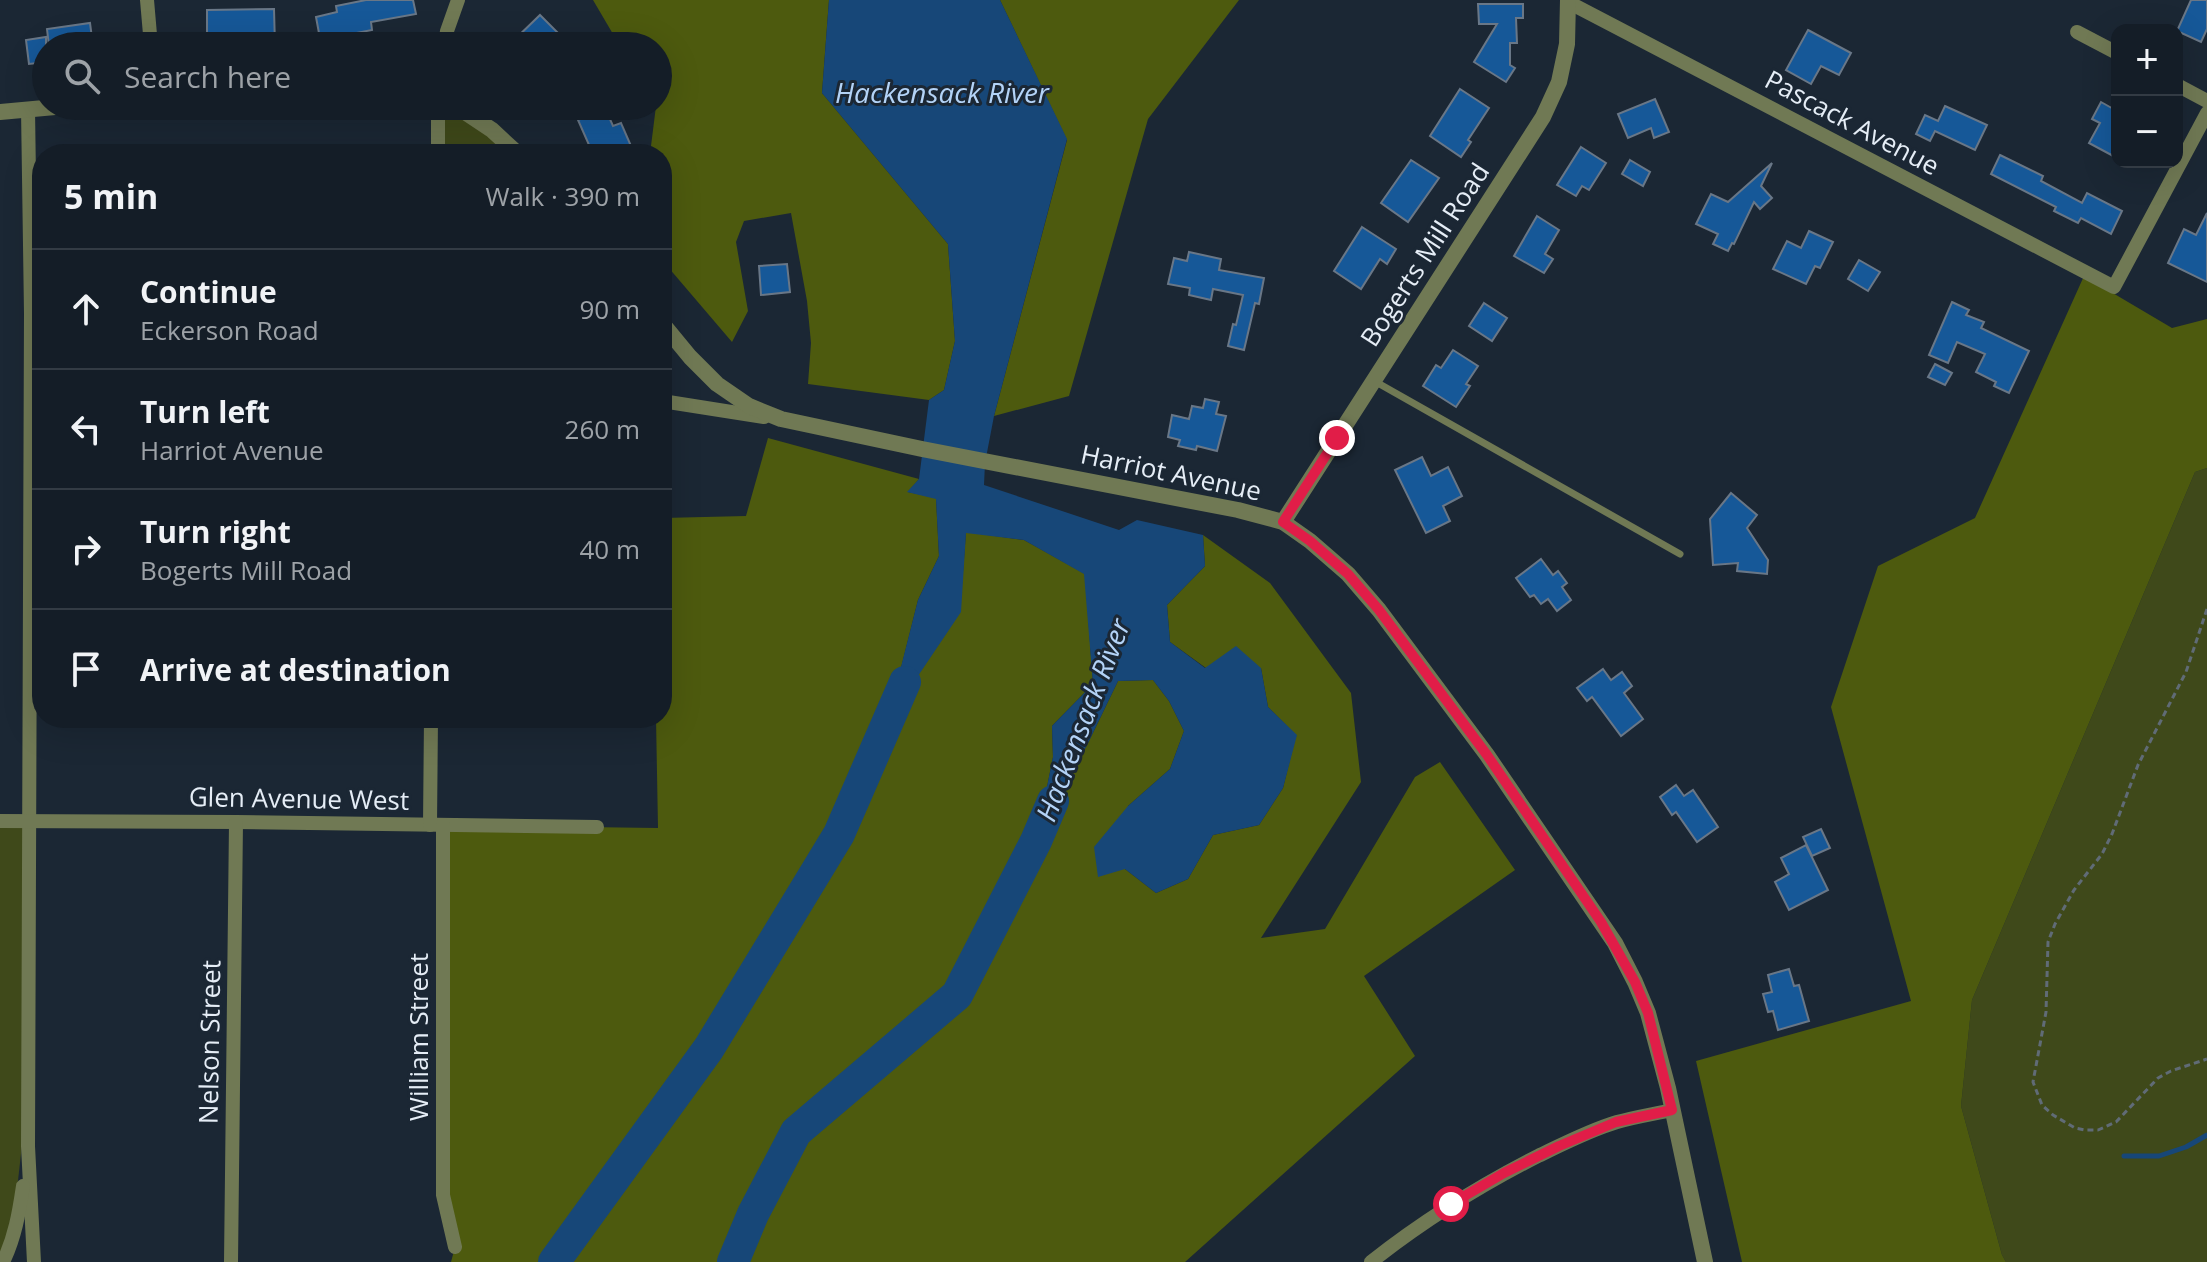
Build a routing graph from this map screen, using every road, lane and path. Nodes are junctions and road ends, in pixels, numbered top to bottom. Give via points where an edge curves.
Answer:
1 (147, 0) edge
2 (458, 0) edge
3 (1568, 1) edge
4 (150, 32) edge
5 (447, 32) edge
6 (2077, 32) dead end
7 (2111, 50) edge
8 (2183, 88) edge
9 (2207, 101) edge
10 (28, 109) junction
11 (32, 109) edge
12 (0, 112) edge
13 (2207, 113) edge
14 (438, 120) edge
15 (477, 120) edge
16 (438, 144) edge
17 (507, 144) edge
18 (32, 211) edge
19 (672, 335) edge
20 (1374, 381) junction
21 (672, 403) edge
22 (781, 419) junction
23 (1283, 522) junction
24 (1680, 554) dead end
25 (32, 604) edge
26 (2207, 609) edge
27 (432, 728) edge
28 (0, 821) edge
29 (29, 822) junction
30 (236, 822) junction
31 (437, 825) junction
32 (597, 827) dead end
33 (2207, 1059) edge
34 (1672, 1110) junction
35 (28, 1146) junction
36 (455, 1247) dead end
37 (1704, 1256) edge
38 (3, 1262) edge
39 (34, 1262) edge
40 (231, 1262) edge
41 (1371, 1262) edge

1 - 4 street
2 - 5 street
3 - 13 street, Pascack Avenue via 2114,287
3 - 20 street, Bogerts Mill Road via 1559,82 1543,117
6 - 7 street
8 - 9 street
10 - 11 street
10 - 12 street
10 - 18 street
14 - 16 street
15 - 17 street
19 - 22 street, Harriot Avenue via 717,384
20 - 23 street, Bogerts Mill Road
20 - 24 lane
21 - 22 street
22 - 23 street, Harriot Avenue
23 - 34 street, Harriot Avenue via 1348,574 1379,610 1601,922 1648,1013
25 - 29 street
26 - 33 path via 2186,672 2138,765 2112,834 2074,890 2048,942 2046,1012 2033,1082 2042,1105 2053,1115 2075,1128 2098,1130 2116,1122 2158,1078
27 - 31 street, William Street
28 - 29 street, Glen Avenue West
29 - 30 street, Glen Avenue West
29 - 35 street
30 - 31 street, Glen Avenue West
30 - 40 street, Nelson Street
31 - 32 street, Glen Avenue West
31 - 36 street, William Street via 443,1195
34 - 37 street, Harriot Avenue
34 - 41 street via 1616,1122 1504,1173
35 - 38 street via 19,1216
35 - 39 street

